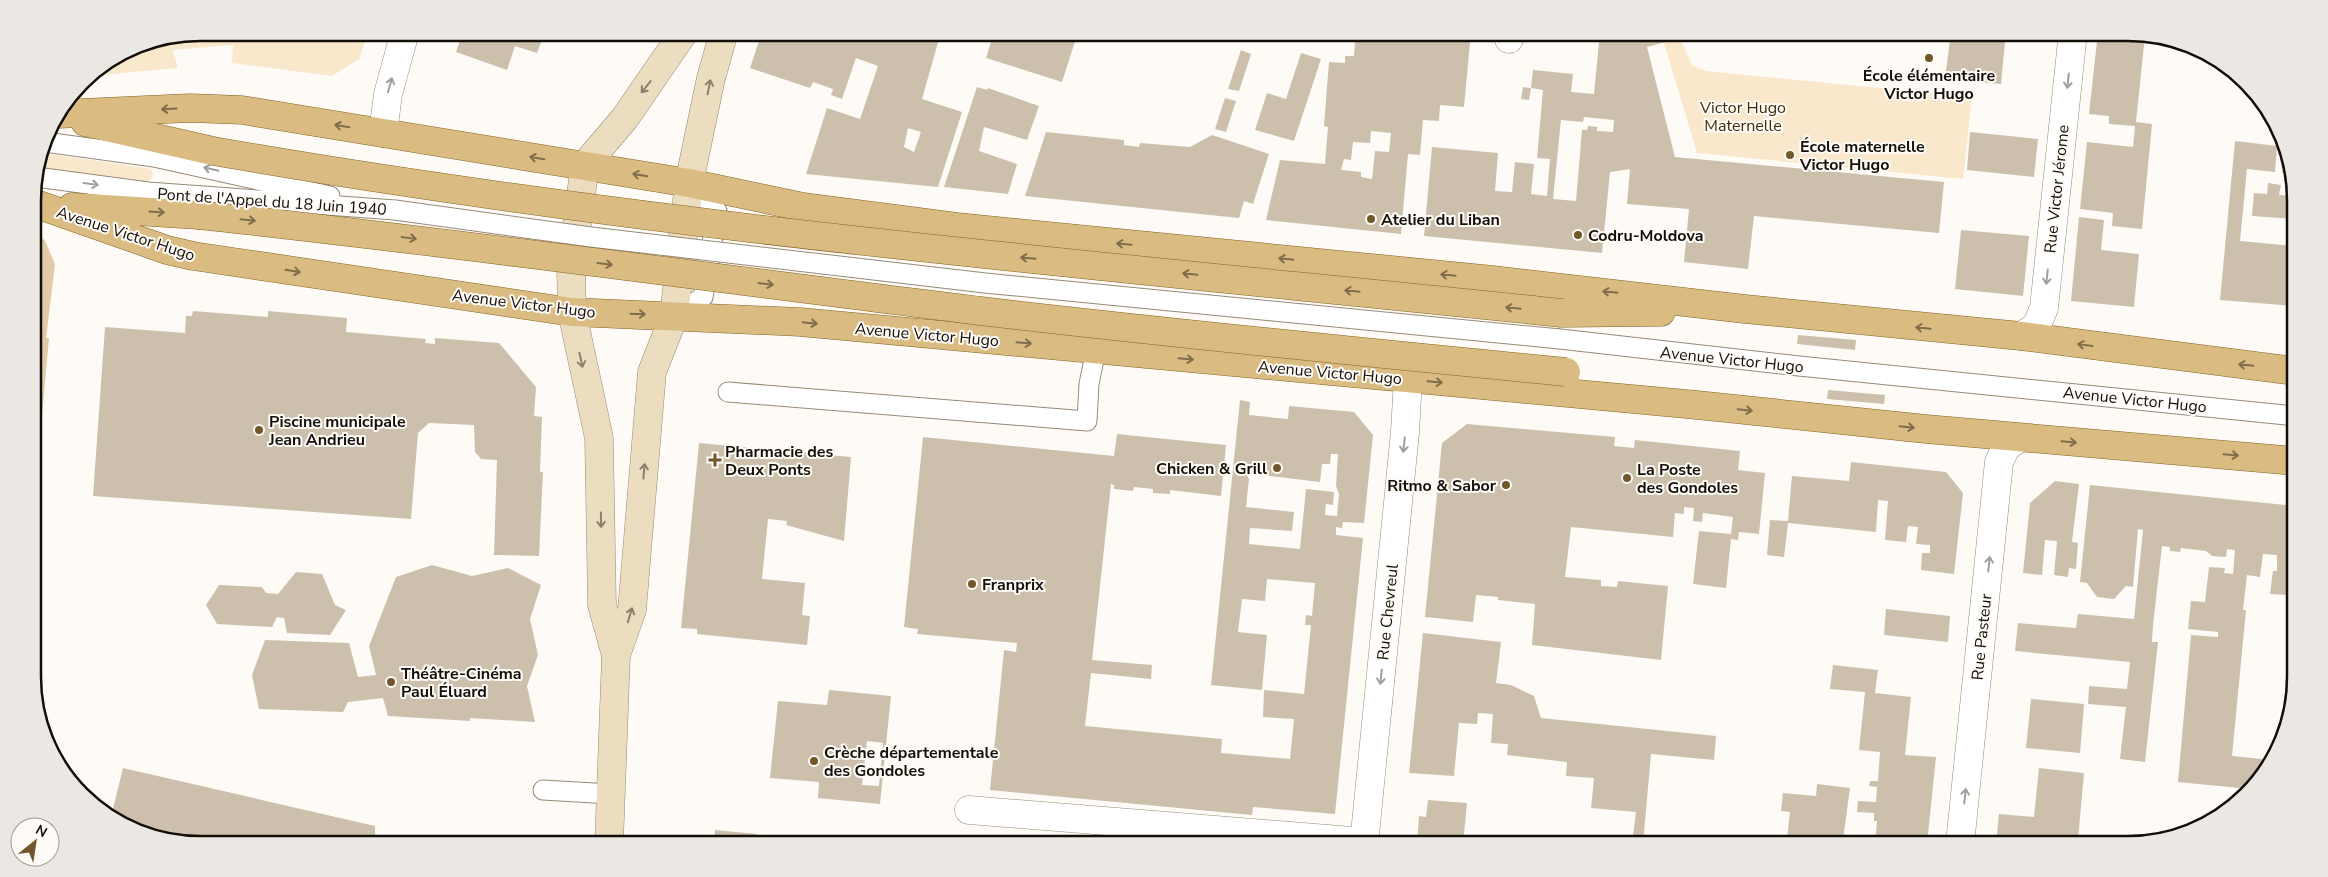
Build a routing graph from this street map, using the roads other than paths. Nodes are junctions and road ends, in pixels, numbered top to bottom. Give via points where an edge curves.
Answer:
1 (403, 41) edge
2 (678, 41) edge
3 (721, 41) edge
4 (2072, 41) edge
5 (67, 115) edge
6 (66, 117) edge
7 (383, 133) junction
8 (52, 143) edge
9 (585, 165) junction
10 (43, 177) edge
11 (688, 183) junction
12 (42, 205) edge
13 (42, 207) edge
14 (395, 210) junction
15 (1745, 310) junction
16 (572, 312) junction
17 (674, 316) junction
18 (1561, 326) junction
19 (2021, 336) junction
20 (1096, 350) junction
21 (2287, 370) edge
22 (1408, 379) junction
23 (728, 392) dead end
24 (1697, 405) junction
25 (2287, 415) edge
26 (2018, 438) junction
27 (2287, 460) edge
28 (616, 655) junction
29 (543, 790) dead end
30 (611, 794) junction
31 (969, 810) dead end
32 (1274, 835) edge
33 (1365, 835) edge
34 (1961, 835) edge
35 (609, 836) edge

7 -> 1 street via 388,94
2 -> 9 main road via 625,118
11 -> 3 main road
4 -> 19 street, Rue Victor Jérome via 2044,308 2036,327
7 -> 5 main road, Avenue Victor Hugo via 242,110 190,108
18 -> 6 main road, Avenue Victor Hugo, bridge via 595,209 399,182 213,150
9 -> 7 main road, Avenue Victor Hugo
14 -> 8 lane, Pont de l'Appel du 18 Juin 1940 via 154,157
11 -> 9 main road, Avenue Victor Hugo
9 - 16 main road via 571,269
10 -> 14 lane, Pont de l'Appel du 18 Juin 1940 via 148,192
15 -> 11 main road, Avenue Victor Hugo via 1494,280 957,227 803,207
11 - 17 main road
12 -> 24 main road, Avenue Victor Hugo, bridge via 199,215 391,235 1180,334 1566,372
13 -> 16 main road, Avenue Victor Hugo via 193,256
14 - 18 lane, Avenue Victor Hugo, bridge via 591,237 985,283
15 - 18 main road, Avenue Victor Hugo
19 -> 15 main road, Avenue Victor Hugo
16 -> 17 main road, Avenue Victor Hugo
16 -> 28 main road via 599,438 602,605
17 -> 20 main road, Avenue Victor Hugo via 800,322
28 -> 17 main road via 632,610 652,372
18 - 25 lane, Avenue Victor Hugo via 1799,366
21 -> 19 main road, Avenue Victor Hugo
20 -> 22 main road, Avenue Victor Hugo
20 - 23 lane via 1089,384 1087,421
22 -> 24 main road, Avenue Victor Hugo
22 -> 33 street, Rue Chevreul
24 -> 26 main road, Avenue Victor Hugo
26 -> 27 main road, Avenue Victor Hugo
34 -> 26 street, Rue Pasteur via 1999,462 2006,447
28 - 30 main road
29 - 30 lane
30 - 35 main road
31 - 32 street

